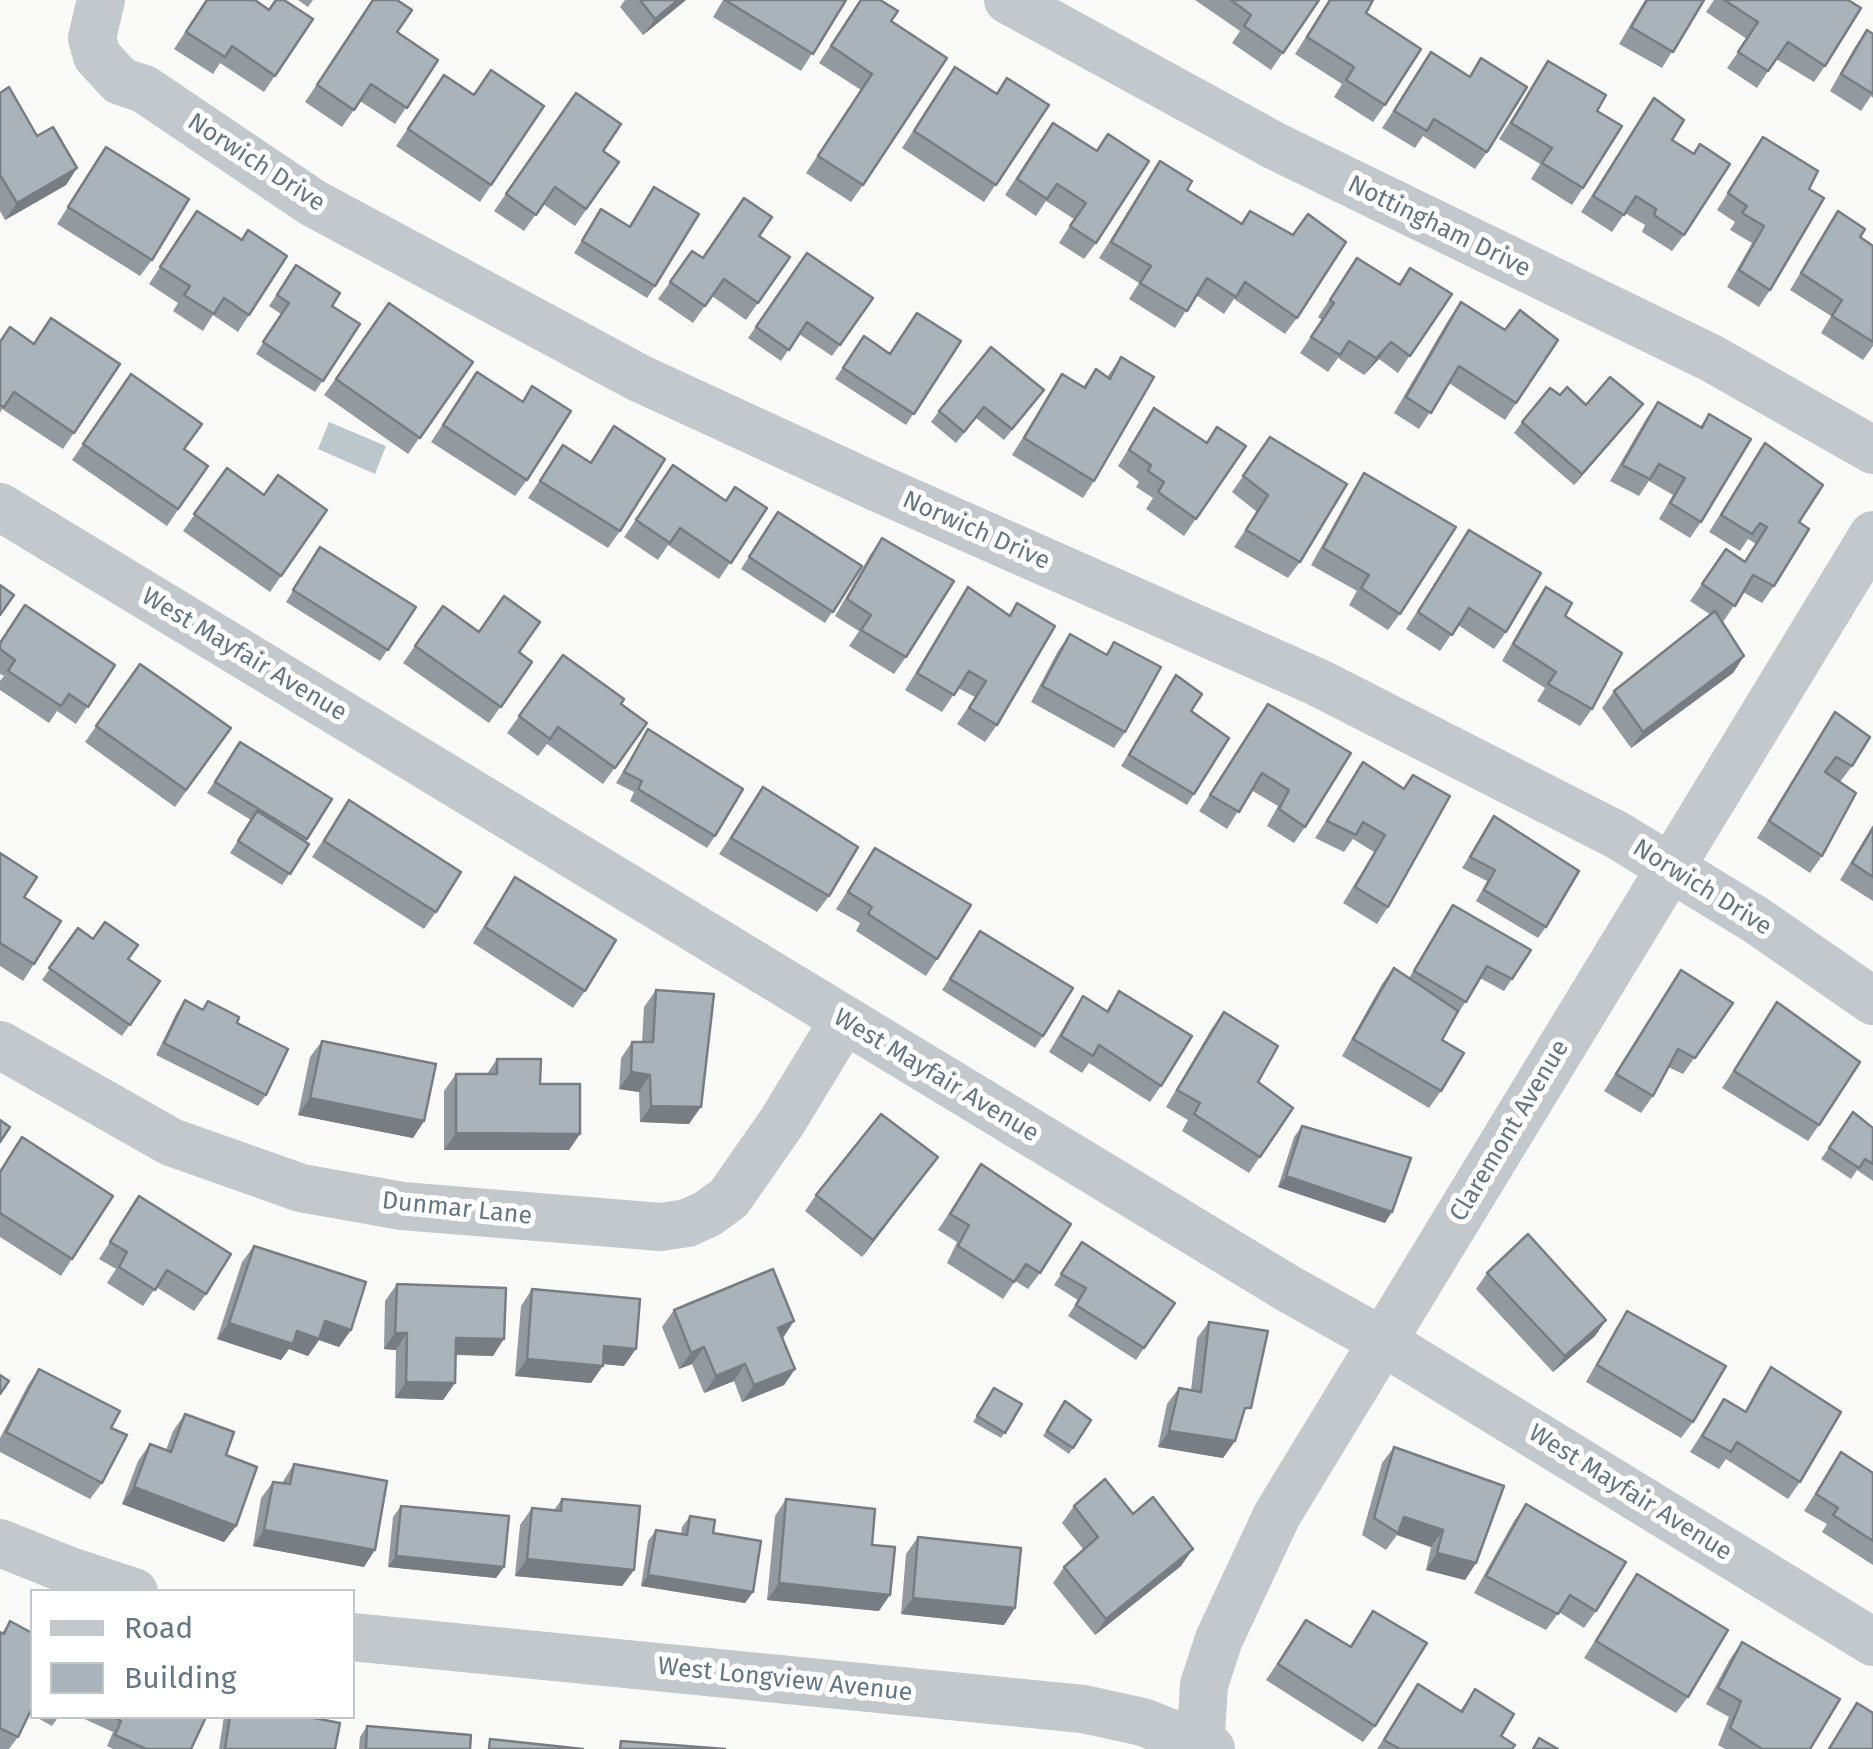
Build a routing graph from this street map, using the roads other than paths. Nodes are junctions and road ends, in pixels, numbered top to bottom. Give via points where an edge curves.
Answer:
1 (1008, 0) edge
2 (97, 23) edge
3 (1873, 450) edge
4 (0, 508) edge
5 (1873, 535) edge
6 (1671, 868) junction
7 (1873, 1001) edge
8 (844, 1020) junction
9 (0, 1045) edge
10 (1382, 1341) junction
11 (0, 1543) edge
12 (125, 1589) edge
13 (355, 1637) edge
14 (1873, 1642) edge
15 (1204, 1747) edge

1 - 3 street, Nottingham Drive via 1275,146 1710,358
2 - 6 street, Norwich Drive via 97,56 120,82 144,89 313,203 638,378 1318,682
4 - 8 street, West Mayfair Avenue
5 - 6 street, Claremont Avenue
6 - 7 street, Norwich Drive
6 - 10 street, Claremont Avenue
8 - 9 street, Dunmar Lane via 729,1198 687,1223 661,1226 402,1206 300,1188 171,1142
8 - 10 street, West Mayfair Avenue
10 - 14 street, West Mayfair Avenue
10 - 15 street, Claremont Avenue via 1277,1515 1219,1638 1204,1685
11 - 12 street
13 - 15 street, West Longview Avenue via 1083,1709 1143,1722

